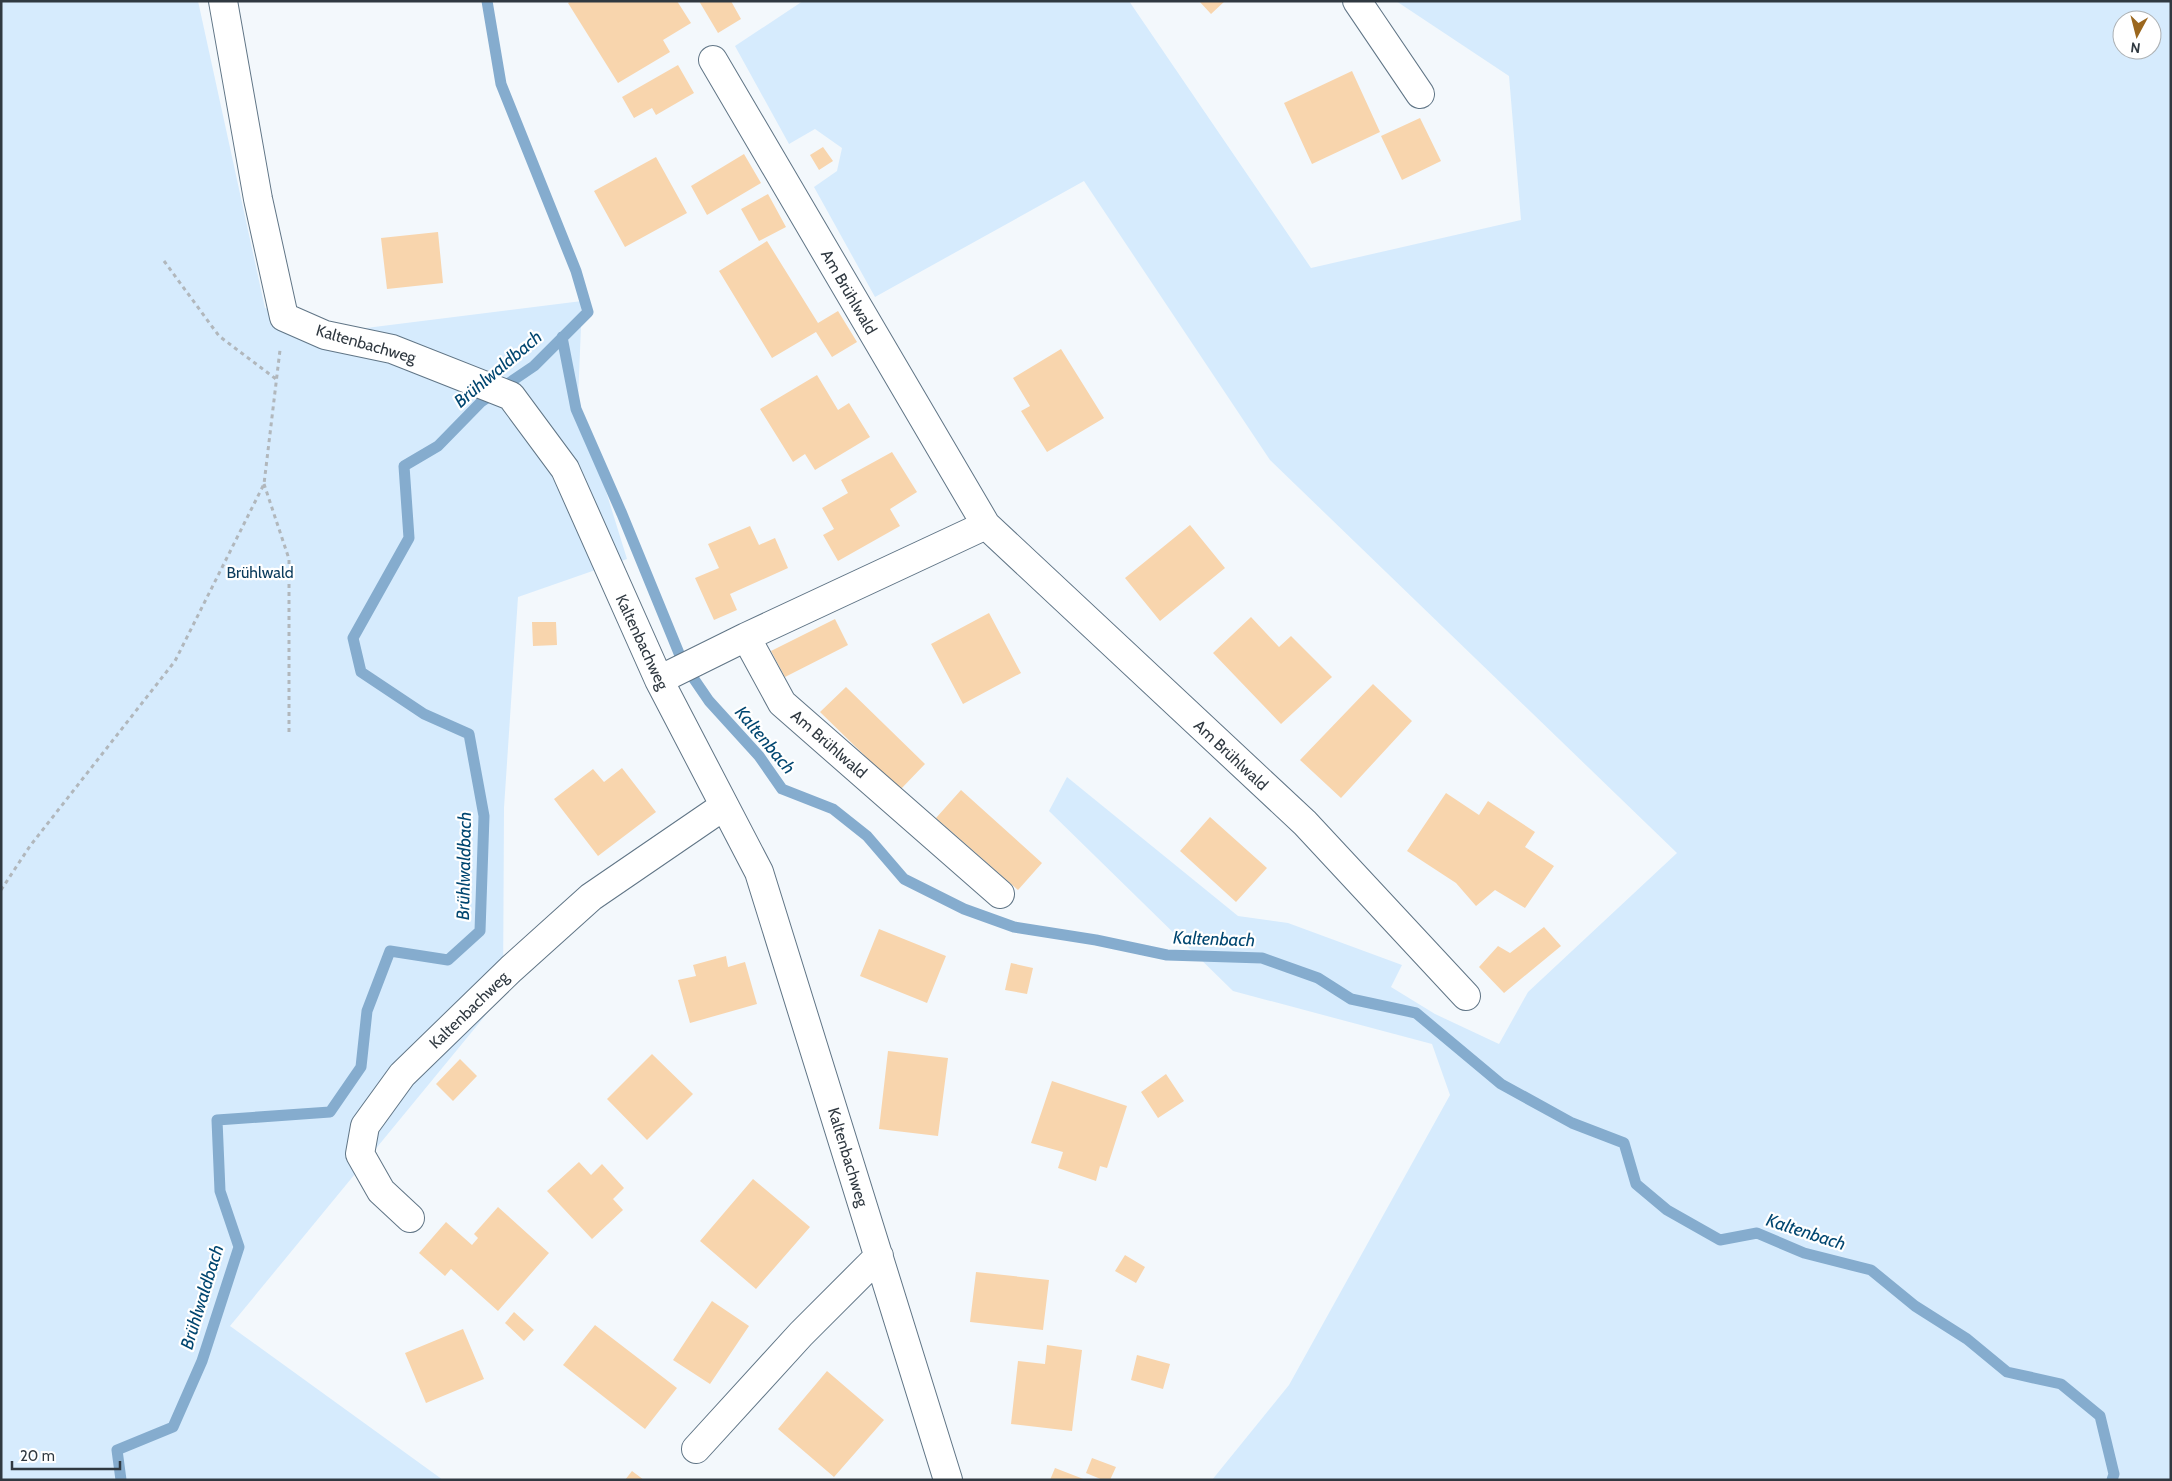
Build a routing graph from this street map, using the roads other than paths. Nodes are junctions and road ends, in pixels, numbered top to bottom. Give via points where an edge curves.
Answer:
1 (223, 1) edge
2 (1357, 1) edge
3 (712, 60) dead end
4 (1420, 94) dead end
5 (986, 525) junction
6 (746, 636) junction
7 (659, 680) junction
8 (724, 806) junction
9 (1000, 894) dead end
10 (1466, 996) dead end
11 (410, 1218) dead end
12 (879, 1256) junction
13 (696, 1449) dead end
14 (948, 1480) edge

1 - 7 street, Kaltenbachweg via 258,199 284,317 325,335 392,349 512,396 564,469
2 - 4 street
3 - 5 street, Am Brühlwald
5 - 6 street
5 - 10 street, Am Brühlwald via 1304,823
6 - 7 street
6 - 9 street, Am Brühlwald via 782,703
7 - 8 street, Kaltenbachweg
8 - 11 street, Kaltenbachweg via 591,897 402,1075 365,1126 360,1154 381,1191
8 - 12 street, Kaltenbachweg via 759,872
12 - 13 street via 801,1334
12 - 14 street, Kaltenbachweg

